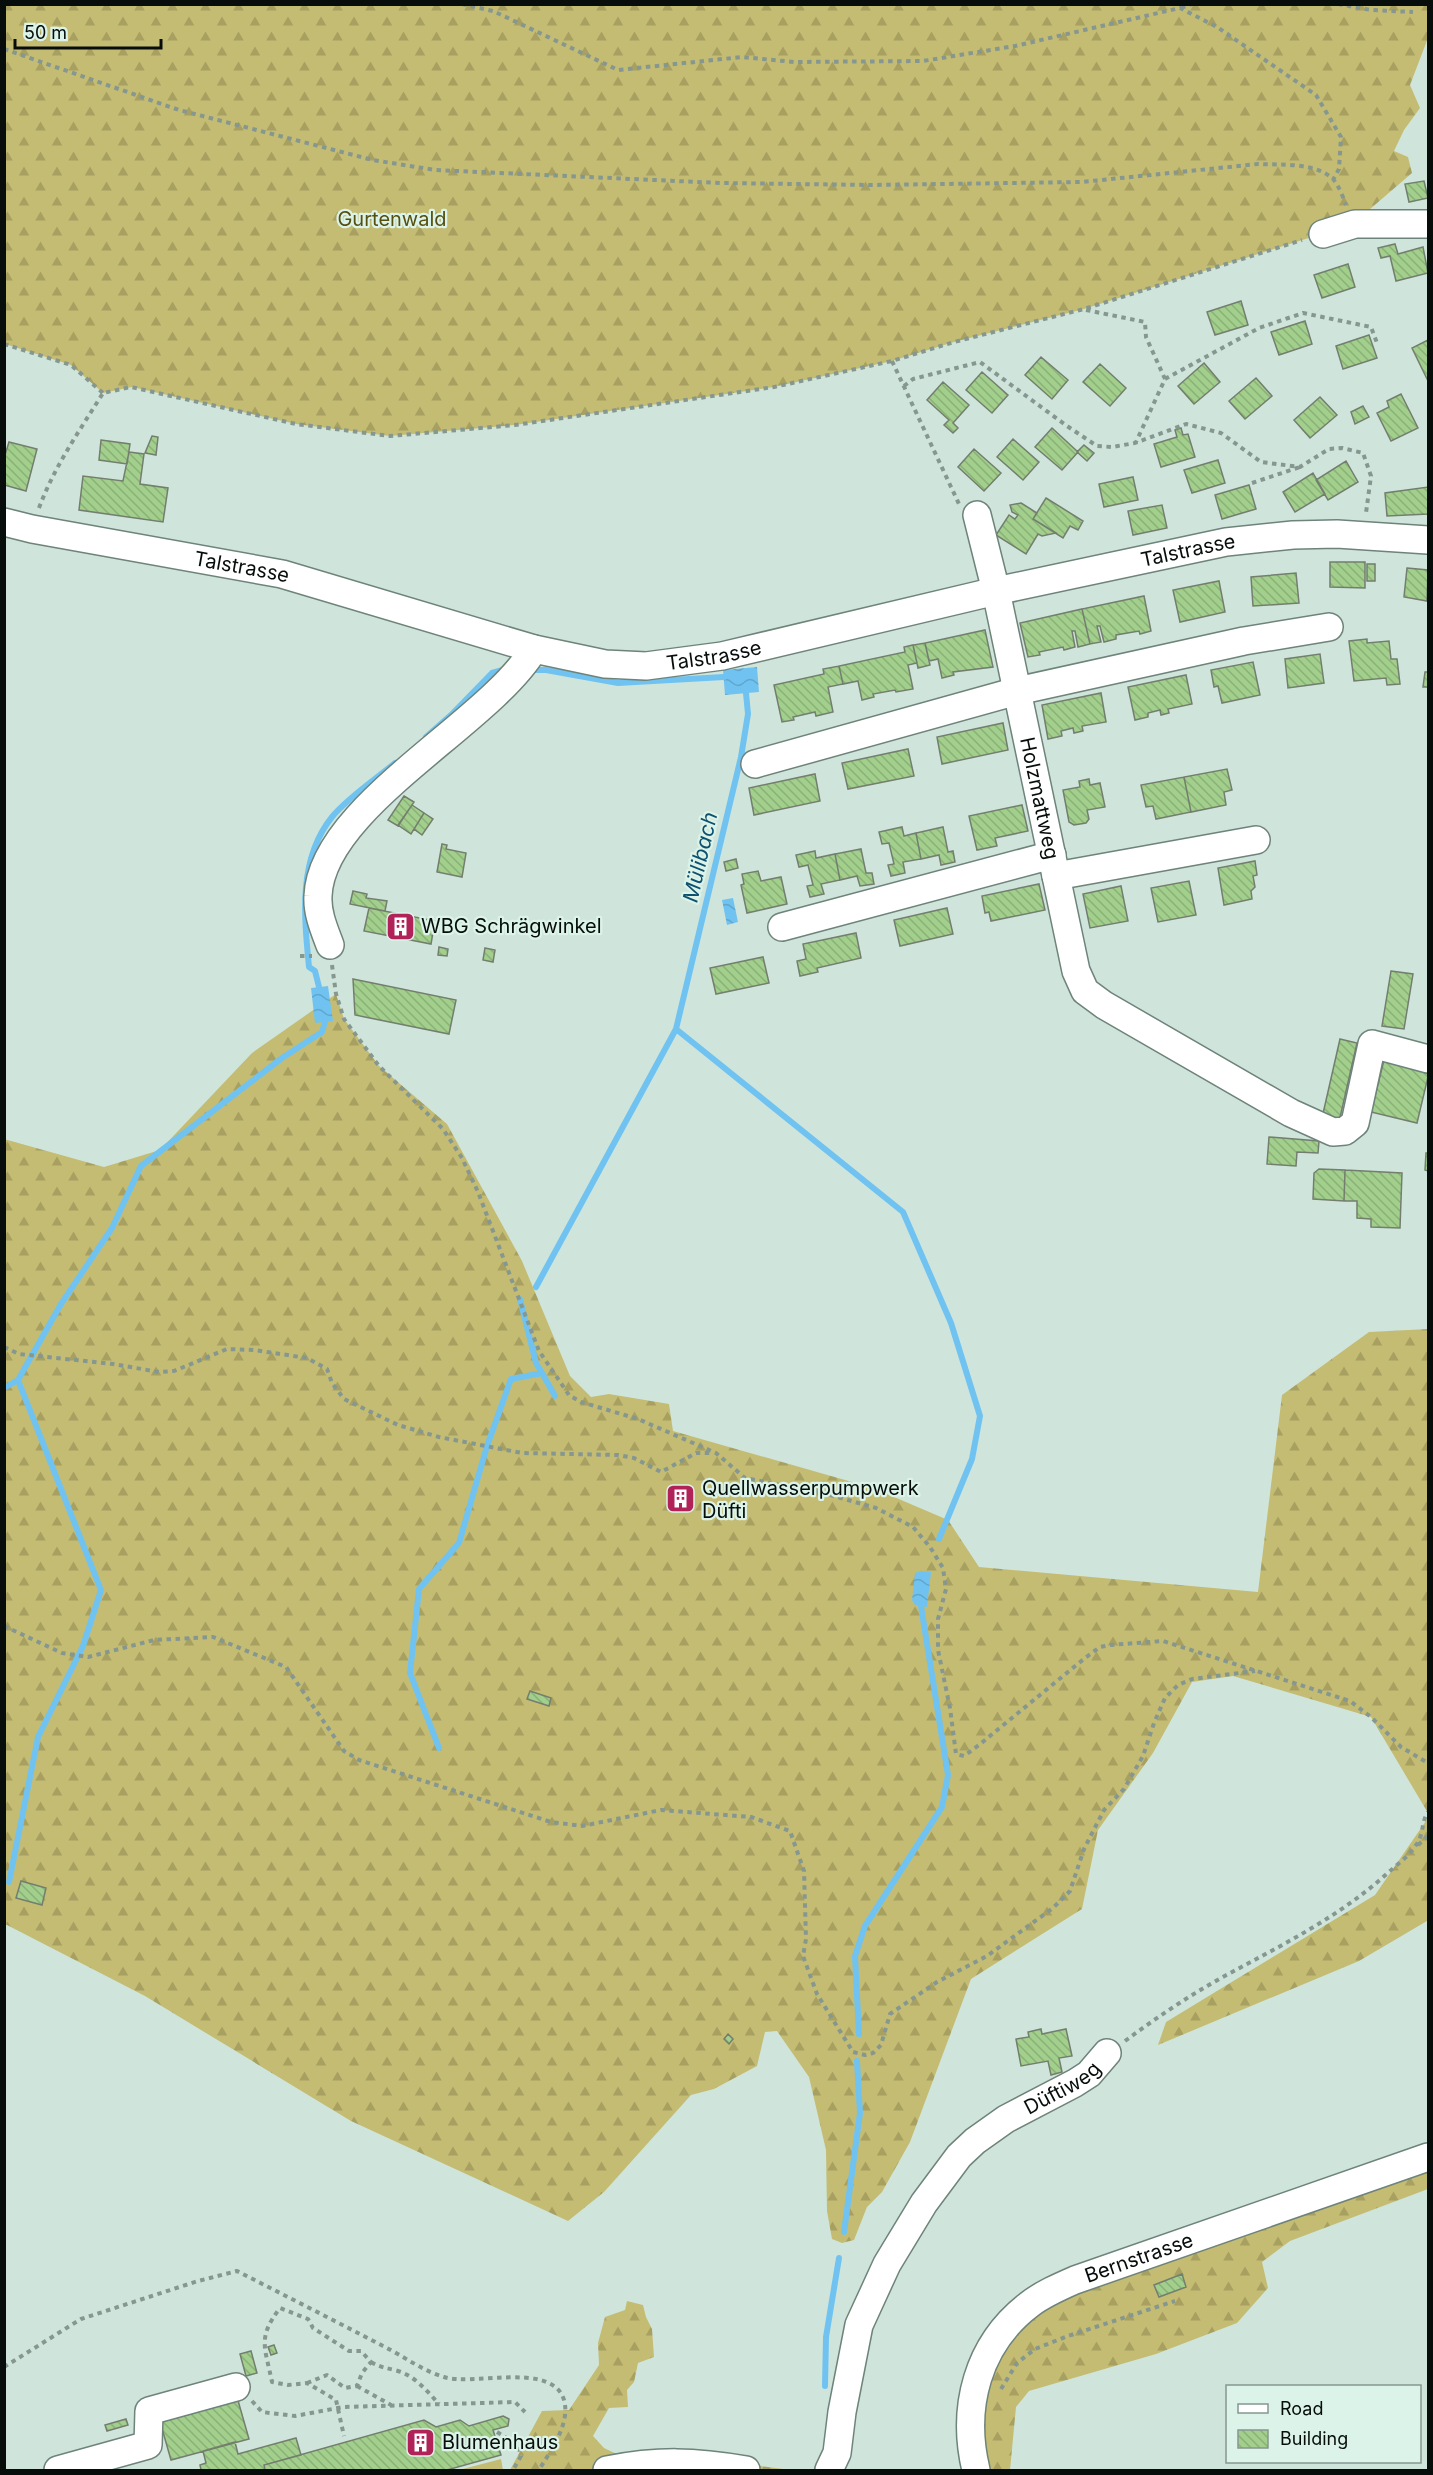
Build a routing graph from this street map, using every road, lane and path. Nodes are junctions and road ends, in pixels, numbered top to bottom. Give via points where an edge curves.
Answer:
1 (462, 4) edge
2 (1192, 4) edge
3 (1338, 4) edge
4 (1180, 8) junction
5 (1413, 12) dead end
6 (4, 49) edge
7 (1333, 180) junction
8 (1354, 224) junction
9 (1428, 224) edge
10 (1323, 234) joint
11 (1084, 309) junction
12 (1377, 343) dead end
13 (4, 344) edge
14 (892, 361) junction
15 (1165, 379) junction
16 (904, 386) junction
17 (103, 393) junction
18 (1135, 443) junction
19 (1300, 467) junction
20 (1252, 483) dead end
21 (4, 522) edge
22 (985, 523) joint
23 (32, 529) junction
24 (1363, 535) junction
25 (1428, 540) edge
26 (996, 591) junction
27 (1329, 627) dead end
28 (525, 663) junction
29 (1017, 690) junction
30 (755, 764) dead end
31 (1256, 840) dead end
32 (1054, 866) junction
33 (782, 927) dead end
34 (330, 945) dead end
35 (336, 994) dead end
36 (1428, 1059) edge
37 (4, 1347) edge
38 (716, 1453) junction
39 (4, 1626) edge
40 (1255, 1671) junction
41 (1428, 1763) edge
42 (1428, 1812) edge
43 (1428, 1836) edge
44 (1416, 1847) junction
45 (1107, 2053) joint
46 (1428, 2157) edge
47 (1175, 2301) dead end
48 (371, 2362) junction
49 (4, 2367) edge
50 (307, 2383) junction
51 (357, 2386) junction
52 (236, 2387) joint
53 (999, 2394) dead end
54 (439, 2404) junction
55 (393, 2406) junction
56 (338, 2408) junction
57 (525, 2412) dead end
58 (497, 2432) dead end
59 (344, 2436) dead end
60 (87, 2462) junction
61 (58, 2470) edge
62 (121, 2470) edge
63 (513, 2470) edge
64 (539, 2470) edge
65 (607, 2470) edge
66 (746, 2470) edge
67 (829, 2470) edge
68 (976, 2470) edge

1 - 4 path via 493,11 618,70 742,57 795,62 922,61 1015,46
2 - 4 path
3 - 5 path
4 - 7 path via 1217,27 1316,94 1341,137 1339,169
6 - 7 path via 179,110 373,160 435,170 720,183 871,185 1082,182 1258,164 1306,167
7 - 8 path
8 - 9 street
8 - 10 street
10 - 11 path
11 - 14 path
11 - 15 path via 1145,322 1146,337
12 - 15 path via 1371,327 1303,313 1259,328
13 - 17 path via 71,365
14 - 16 path
14 - 17 path via 774,387 515,425 390,436 296,424 131,387
15 - 18 path
16 - 18 path via 913,379 980,362 1097,446
16 - 22 path via 965,515
17 - 23 path via 45,494
18 - 19 path via 1186,424 1221,433 1260,462
19 - 20 path
19 - 24 path via 1329,449 1363,453 1371,476
21 - 23 street, Talstrasse
22 - 26 street, Holzmattweg
23 - 28 street, Talstrasse via 282,574
24 - 25 street, Talstrasse
24 - 26 street, Talstrasse via 1293,535 1227,542
26 - 28 street, Talstrasse via 681,663
26 - 29 street, Holzmattweg
27 - 29 street via 1244,640
28 - 34 street via 395,781 347,831 331,855 318,896 320,919
29 - 30 street
29 - 32 street, Holzmattweg
31 - 32 street, Holzmattweg
32 - 33 street
32 - 36 street via 1076,971 1085,991 1291,1113 1333,1132 1345,1131 1355,1123 1372,1044
35 - 38 path via 344,1018 379,1066 443,1129 462,1158 539,1351 569,1395
37 - 38 path via 19,1354 159,1372 174,1371 227,1349 283,1353 307,1358 327,1369 344,1399 398,1425 439,1437 522,1453 618,1455 634,1458 661,1472 696,1453
38 - 40 path via 745,1478 876,1508 913,1527 930,1547 943,1568 946,1590 938,1619 938,1650 956,1754 964,1756 979,1745 1100,1647 1163,1641
39 - 40 path via 62,1653 88,1657 154,1640 213,1637 286,1667 344,1751 359,1760 551,1822 582,1826 661,1810 751,1817 790,1831 804,1871 803,1956 817,1994 853,2052 865,2055 880,2045 890,2014 937,1982 987,1956 1070,1891 1084,1849 1104,1810 1124,1789 1143,1756 1165,1698 1178,1685 1192,1679
40 - 41 path via 1350,1701 1401,1747
42 - 44 path
43 - 44 path, Düftiweg
44 - 45 path, Düftiweg via 1371,1888 1317,1927 1166,2011
45 - 67 street, Düftiweg via 1089,2074 1006,2119 975,2141 924,2203 887,2264 859,2325 837,2453
46 - 68 street, Bernstrasse via 1075,2280 1029,2305 996,2339 977,2377 970,2420
47 - 53 path via 1035,2349 1017,2363
48 - 50 path via 361,2351 349,2351 313,2328 308,2319 280,2308 263,2337 272,2382
48 - 51 path
48 - 54 path via 420,2383
49 - 64 path via 81,2319 237,2271 445,2378 534,2379 553,2386 561,2394 564,2417 555,2444
50 - 51 path via 327,2375 345,2388
50 - 56 path via 336,2400
51 - 55 path
52 - 56 path via 261,2412 295,2416
52 - 60 street via 149,2411 148,2445
54 - 55 path
54 - 57 path via 515,2402
55 - 56 path
56 - 59 path
58 - 63 path via 518,2445 521,2456
60 - 61 street
60 - 62 street
65 - 66 street via 685,2462

